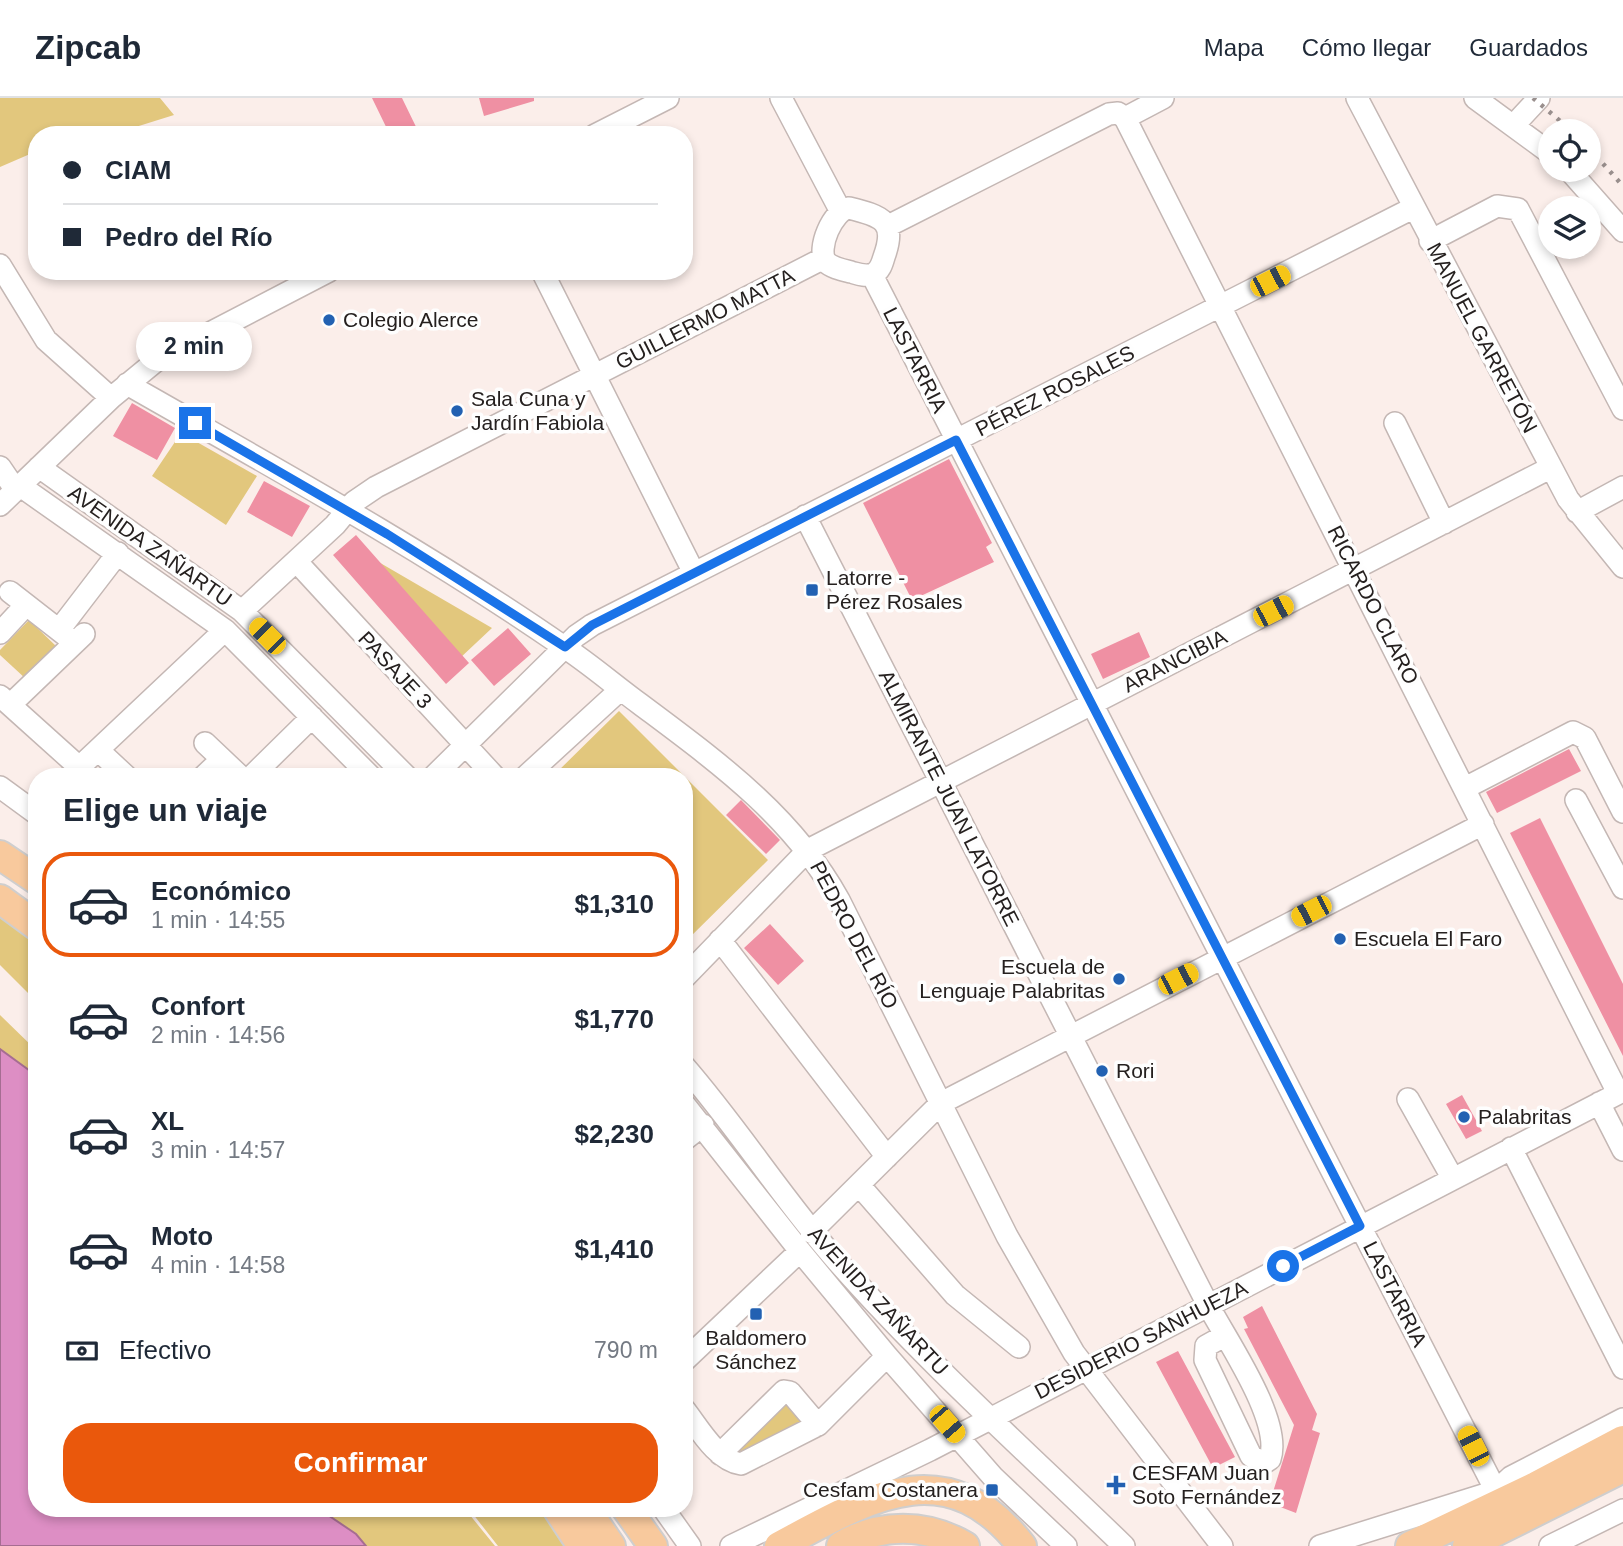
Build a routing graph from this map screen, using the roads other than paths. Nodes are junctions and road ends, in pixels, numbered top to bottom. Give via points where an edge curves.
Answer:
1 (668, 98) edge
2 (781, 98) edge
3 (1163, 98) edge
4 (1357, 98) edge
5 (1475, 98) edge
6 (1539, 98) edge
7 (1125, 118) junction
8 (1514, 125) junction
9 (614, 126) edge
10 (1538, 144) edge
11 (1580, 182) edge
12 (1413, 208) junction
13 (841, 210) junction
14 (888, 226) junction
15 (1623, 231) edge
16 (1430, 241) junction
17 (824, 258) junction
18 (0, 265) edge
19 (872, 275) junction
20 (312, 280) edge
21 (546, 280) edge
22 (1222, 306) junction
23 (594, 375) junction
24 (119, 391) junction
25 (1623, 409) edge
26 (1395, 423) dead end
27 (956, 440) junction
28 (0, 467) edge
29 (38, 467) junction
30 (1550, 468) junction
31 (1623, 487) edge
32 (11, 493) edge
33 (346, 510) junction
34 (1577, 512) junction
35 (806, 516) junction
36 (1444, 523) junction
37 (117, 553) junction
38 (296, 561) junction
39 (1623, 568) edge
40 (1354, 569) junction
41 (694, 573) junction
42 (242, 611) junction
43 (225, 630) junction
44 (0, 634) edge
45 (73, 635) junction
46 (565, 647) junction
47 (620, 690) junction
48 (5, 701) edge
49 (1091, 704) junction
50 (312, 717) junction
51 (205, 743) dead end
52 (464, 746) junction
53 (98, 750) junction
54 (222, 759) junction
55 (70, 768) edge
56 (78, 768) edge
57 (117, 768) edge
58 (212, 768) edge
59 (232, 768) edge
60 (260, 768) edge
61 (362, 768) edge
62 (398, 768) edge
63 (442, 768) edge
64 (486, 768) edge
65 (535, 768) edge
66 (941, 782) junction
67 (0, 786) edge
68 (1465, 788) junction
69 (1576, 800) dead end
70 (28, 805) edge
71 (1623, 811) edge
72 (1483, 824) junction
73 (808, 849) junction
74 (0, 855) edge
75 (28, 874) edge
76 (1623, 888) edge
77 (0, 900) edge
78 (28, 920) edge
79 (720, 940) junction
80 (1221, 957) junction
81 (693, 967) edge
82 (1070, 1035) junction
83 (693, 1078) edge
84 (1614, 1096) edge
85 (1408, 1099) dead end
86 (941, 1103) junction
87 (693, 1114) edge
88 (703, 1125) junction
89 (693, 1133) edge
90 (1511, 1148) junction
91 (1623, 1150) edge
92 (887, 1157) junction
93 (1453, 1178) junction
94 (859, 1185) junction
95 (1360, 1226) junction
96 (811, 1232) junction
97 (800, 1251) junction
98 (1208, 1305) junction
99 (1224, 1336) junction
100 (1019, 1347) dead end
101 (693, 1353) edge
102 (887, 1356) junction
103 (1623, 1368) edge
104 (1086, 1369) junction
105 (989, 1418) junction
106 (1623, 1419) edge
107 (693, 1420) edge
108 (818, 1425) junction
109 (957, 1435) junction
110 (1623, 1440) edge
111 (720, 1454) junction
112 (1576, 1464) junction
113 (1623, 1468) edge
114 (1496, 1491) junction
115 (1623, 1510) edge
116 (563, 1517) edge
117 (590, 1517) edge
118 (632, 1517) edge
119 (669, 1517) edge
120 (582, 1546) edge
121 (611, 1546) edge
122 (653, 1546) edge
123 (690, 1546) edge
124 (732, 1546) edge
125 (779, 1546) edge
126 (841, 1546) edge
127 (965, 1546) edge
128 (1022, 1546) edge
129 (1066, 1546) edge
130 (1124, 1546) edge
131 (1222, 1546) edge
132 (1321, 1546) edge
133 (1410, 1546) edge
134 (1467, 1546) edge
135 (1550, 1546) edge

1 - 9 street
2 - 13 street
3 - 7 street
4 - 12 street, MANUEL GARRETÓN
5 - 8 street
6 - 8 street
7 - 14 street via 1109,114
7 - 22 street, RICARDO CLARO
8 - 10 street
11 - 15 street
12 - 16 street, MANUEL GARRETÓN
12 - 22 street, PÉREZ ROSALES
13 - 14 street via 878,217
13 - 17 street via 833,218
14 - 19 street via 891,239 881,267
16 - 25 street via 1497,206 1518,209
16 - 30 street, MANUEL GARRETÓN
17 - 19 street via 831,266
17 - 23 street, GUILLERMO MATTA
18 - 24 street, PEDRO DEL RÍO via 46,340
19 - 27 street, LASTARRIA
20 - 24 street via 167,355
21 - 23 street
22 - 27 street, PÉREZ ROSALES
22 - 40 street, RICARDO CLARO
23 - 33 street, GUILLERMO MATTA via 376,487
23 - 41 street
24 - 29 street
24 - 33 street, PEDRO DEL RÍO
26 - 36 street
27 - 35 street, PÉREZ ROSALES
27 - 49 street, LASTARRIA
28 - 32 street
29 - 32 street
29 - 42 street, AVENIDA ZAÑARTU
30 - 34 street, MANUEL GARRETÓN
30 - 36 street, ARANCIBIA
31 - 34 street
32 - 37 street, AVENIDA ZAÑARTU
33 - 38 street, GUILLERMO MATTA
33 - 46 street, PEDRO DEL RÍO
34 - 39 street, MANUEL GARRETÓN
35 - 41 street, PÉREZ ROSALES
35 - 66 street, ALMIRANTE JUAN LATORRE
36 - 40 street, ARANCIBIA
37 - 43 street, AVENIDA ZAÑARTU
37 - 45 street
38 - 42 street, GUILLERMO MATTA
38 - 52 street, PASAJE 3
40 - 49 street, ARANCIBIA
40 - 68 street, RICARDO CLARO
41 - 46 street, PÉREZ ROSALES via 592,625
42 - 62 street, AVENIDA ZAÑARTU
43 - 50 street, AVENIDA ZAÑARTU
43 - 53 street
44 - 45 street via 18,598
45 - 48 street
46 - 47 street, PEDRO DEL RÍO
46 - 52 street, PÉREZ ROSALES
47 - 65 street
47 - 73 street, PEDRO DEL RÍO via 745,786
48 - 55 street
49 - 66 street, ARANCIBIA
49 - 80 street, LASTARRIA
50 - 60 street
50 - 61 street, AVENIDA ZAÑARTU
51 - 54 street
52 - 63 street, PÉREZ ROSALES
52 - 64 street, PASAJE 3
53 - 56 street
53 - 57 street
54 - 58 street
54 - 59 street
66 - 73 street, ARANCIBIA
66 - 82 street, ALMIRANTE JUAN LATORRE
67 - 70 street
68 - 71 street via 1573,732 1585,738
68 - 72 street, RICARDO CLARO
69 - 76 street
72 - 80 street
72 - 84 street, RICARDO CLARO
73 - 79 street, ARANCIBIA
73 - 86 street, PEDRO DEL RÍO via 839,900
74 - 75 main road
77 - 78 main road
79 - 81 street, ARANCIBIA
79 - 92 street
80 - 82 street
80 - 95 street, LASTARRIA
82 - 86 street
82 - 98 street, ALMIRANTE JUAN LATORRE
83 - 96 street, AVENIDA ZAÑARTU
84 - 90 street, DESIDERIO SANHUEZA
84 - 91 street, RICARDO CLARO
85 - 93 street
86 - 92 street
86 - 104 street, PEDRO DEL RÍO via 1007,1236
87 - 88 street, AVENIDA ZAÑARTU
88 - 89 street
88 - 97 street, AVENIDA ZAÑARTU
90 - 93 street, DESIDERIO SANHUEZA
90 - 103 street
92 - 94 street
93 - 95 street, DESIDERIO SANHUEZA
94 - 96 street
94 - 100 street via 956,1295
95 - 98 street, DESIDERIO SANHUEZA
95 - 114 street, LASTARRIA
96 - 105 street, AVENIDA ZAÑARTU
97 - 101 street
97 - 102 street, AVENIDA ZAÑARTU
98 - 99 street, ALMIRANTE JUAN LATORRE
98 - 104 street, DESIDERIO SANHUEZA
99 - 99 street, ALMIRANTE JUAN LATORRE via 1270,1422 1273,1448 1264,1463 1251,1456 1205,1360 1206,1346
102 - 108 street
102 - 109 street, AVENIDA ZAÑARTU
104 - 105 street, DESIDERIO SANHUEZA
104 - 131 street, PEDRO DEL RÍO
105 - 109 street, DESIDERIO SANHUEZA
105 - 130 street, AVENIDA ZAÑARTU
106 - 114 street via 1511,1477
107 - 111 street
108 - 111 street via 741,1464
108 - 111 street via 790,1392 784,1391
109 - 124 street, DESIDERIO SANHUEZA
109 - 129 street, AVENIDA ZAÑARTU
110 - 112 main road
112 - 114 main road
112 - 133 main road
113 - 134 main road
114 - 132 street
115 - 135 street
116 - 120 main road
117 - 121 main road
118 - 122 main road
119 - 123 street
125 - 128 main road via 871,1498 918,1489 948,1492 972,1501 1002,1522
126 - 127 main road via 875,1532 905,1529 937,1533

